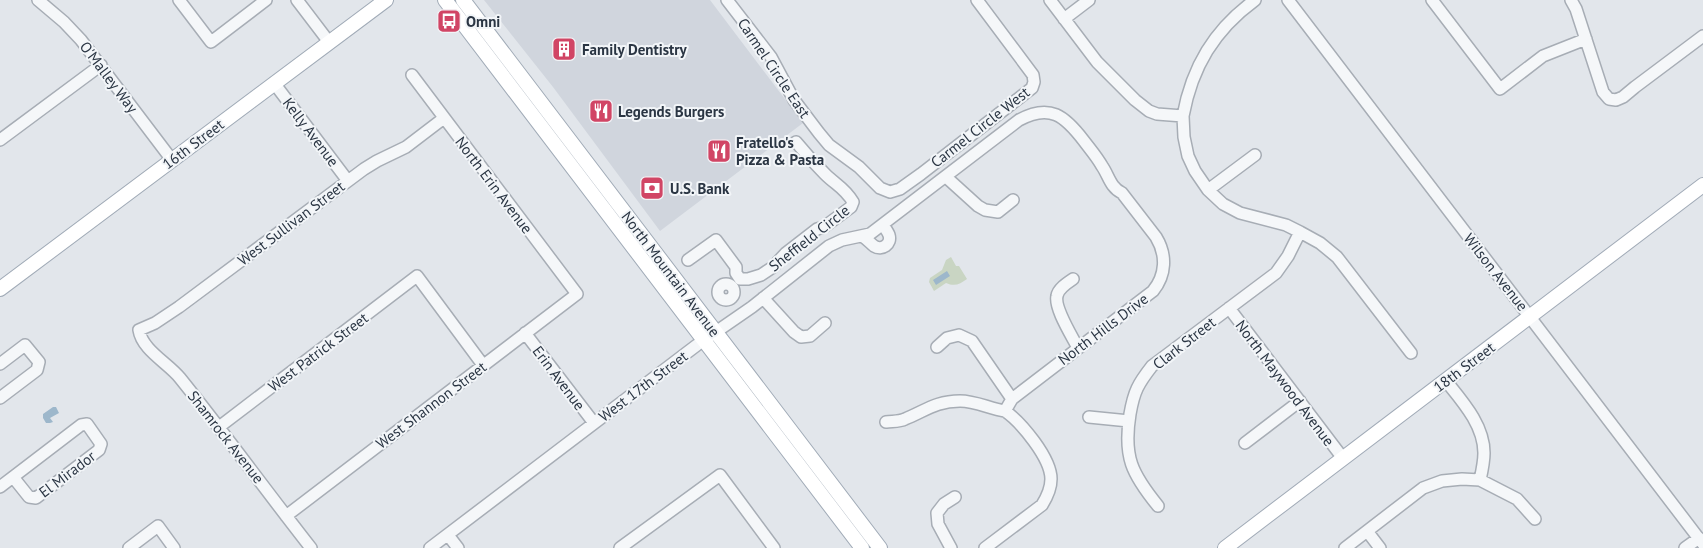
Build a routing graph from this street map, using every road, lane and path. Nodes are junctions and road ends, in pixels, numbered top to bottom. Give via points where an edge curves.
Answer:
1 (38, 0) edge
2 (179, 0) edge
3 (266, 0) edge
4 (297, 0) edge
5 (386, 0) edge
6 (445, 0) edge
7 (463, 0) edge
8 (727, 0) edge
9 (977, 0) edge
10 (1050, 0) edge
11 (1089, 0) edge
12 (1255, 0) edge
13 (1288, 0) edge
14 (1432, 0) edge
15 (1570, 0) edge
16 (1064, 19) junction
17 (1703, 36) edge
18 (1586, 39) junction
19 (329, 42) junction
20 (101, 66) junction
21 (412, 75) dead end
22 (274, 83) junction
23 (1183, 116) junction
24 (444, 118) junction
25 (0, 140) edge
26 (796, 142) dead end
27 (1255, 155) dead end
28 (172, 160) junction
29 (578, 161) junction
30 (946, 177) junction
31 (348, 181) junction
32 (1703, 185) edge
33 (1208, 190) junction
34 (890, 192) joint
35 (1012, 200) dead end
36 (908, 206) joint
37 (883, 225) junction
38 (1300, 232) junction
39 (862, 236) junction
40 (688, 260) dead end
41 (1073, 279) dead end
42 (736, 283) junction
43 (0, 290) edge
44 (577, 294) joint
45 (763, 298) junction
46 (1228, 308) junction
47 (739, 316) junction
48 (1530, 316) junction
49 (825, 323) dead end
50 (139, 330) joint
51 (526, 333) junction
52 (709, 336) junction
53 (937, 347) dead end
54 (1078, 348) junction
55 (1410, 353) dead end
56 (0, 364) edge
57 (483, 365) junction
58 (1446, 381) junction
59 (0, 398) edge
60 (1012, 399) junction
61 (1300, 401) junction
62 (1005, 411) junction
63 (1089, 416) dead end
64 (1129, 421) junction
65 (886, 422) dead end
66 (594, 423) junction
67 (219, 427) junction
68 (1245, 443) dead end
69 (1342, 457) junction
70 (13, 477) junction
71 (1480, 480) junction
72 (0, 487) edge
73 (955, 497) dead end
74 (1158, 506) dead end
75 (286, 516) junction
76 (1535, 519) dead end
77 (1367, 531) junction
78 (448, 535) junction
79 (1701, 541) edge
80 (625, 546) edge
81 (129, 548) edge
82 (174, 548) edge
83 (311, 548) edge
84 (430, 548) edge
85 (458, 548) edge
86 (774, 548) edge
87 (862, 548) edge
88 (880, 548) edge
89 (951, 548) edge
90 (985, 548) edge
91 (1224, 548) edge
92 (1345, 548) edge
93 (1380, 548) edge
94 (1685, 548) edge

1 - 20 street, O'Malley Way via 82,40
2 - 3 street via 211,42
4 - 19 street
5 - 19 main road, 16th Street
6 - 29 main road, North Mountain Avenue
7 - 29 main road, North Mountain Avenue
8 - 34 street, Carmel Circle East via 771,58 794,100 819,133 880,188
9 - 34 street, Carmel Circle West via 1033,75 1032,88 921,174
10 - 16 street
11 - 16 street
12 - 23 street via 1219,32 1207,50 1194,74
13 - 48 street, Wilson Avenue
14 - 18 street via 1500,89 1543,56
15 - 18 street
16 - 23 street via 1097,62 1135,100 1157,114
17 - 18 street via 1623,98 1616,100 1609,99 1603,92
19 - 22 main road, 16th Street
20 - 25 street
20 - 28 street, O'Malley Way
21 - 24 street, North Erin Avenue
22 - 28 main road, 16th Street
22 - 31 street, Kelly Avenue
23 - 33 street via 1188,156
24 - 31 street, West Sullivan Street via 406,147 377,161
24 - 44 street, North Erin Avenue
26 - 42 street, Sheffield Circle via 827,176 849,194 852,207 786,252 761,275
27 - 33 street
28 - 43 main road, 16th Street
29 - 52 main road, North Mountain Avenue
30 - 35 street via 985,210 998,212
30 - 36 street, North Hills Drive
30 - 54 street, North Hills Drive via 1019,120 1034,114 1056,114 1066,120 1096,157 1112,185 1126,197 1156,237 1163,250 1163,273 1153,291
31 - 50 street, West Sullivan Street via 179,307
32 - 48 main road, 18th Street
33 - 38 street via 1240,213
36 - 37 street, West 17th Street
37 - 39 street, West 17th Street
37 - 39 street via 890,236 886,246 875,247
38 - 46 street, Clark Street via 1276,273
38 - 55 street via 1337,257
39 - 45 street, West 17th Street via 829,246
40 - 42 street via 716,240 736,267
41 - 54 street via 1061,288 1056,305
42 - 47 street via 735,292 729,300
44 - 51 street, West Shannon Street
45 - 47 street, West 17th Street
45 - 49 street via 801,337 810,336
46 - 61 street, North Maywood Avenue
46 - 64 street, Clark Street via 1152,366 1138,383
47 - 52 street, West 17th Street
48 - 58 main road, 18th Street
48 - 79 street, Wilson Avenue
50 - 67 street, Shamrock Avenue via 145,344 178,375
51 - 57 street, West Shannon Street
51 - 66 street, Erin Avenue
52 - 66 street, West 17th Street
52 - 87 main road, North Mountain Avenue
52 - 88 main road, North Mountain Avenue
53 - 60 street via 947,338 959,335 972,341
54 - 60 street, North Hills Drive
56 - 59 street via 25,345 39,362 37,370
57 - 67 street, West Patrick Street via 417,276
57 - 75 street, West Shannon Street
58 - 69 main road, 18th Street
58 - 71 street via 1473,416 1481,435 1484,452
60 - 62 street, North Hills Drive
61 - 68 street
61 - 69 street, North Maywood Avenue
62 - 65 street via 977,403 947,402 930,406 904,420
62 - 90 street via 1043,456 1051,479 1042,505
63 - 64 street
64 - 74 street, Clark Street via 1126,442 1130,459 1143,488
66 - 78 street, West 17th Street
67 - 75 street, Shamrock Avenue
69 - 91 main road, 18th Street
70 - 70 street, El Mirador via 81,425 87,424 101,444 100,450 36,498 29,497
70 - 72 street, El Mirador
71 - 76 street via 1517,499
71 - 77 street via 1442,481 1423,488
73 - 89 street via 937,513 938,524
75 - 83 street, Shamrock Avenue
77 - 92 street
77 - 93 street
78 - 84 street, West 17th Street
78 - 85 street
79 - 94 street
80 - 86 street via 720,475
81 - 82 street via 158,526

